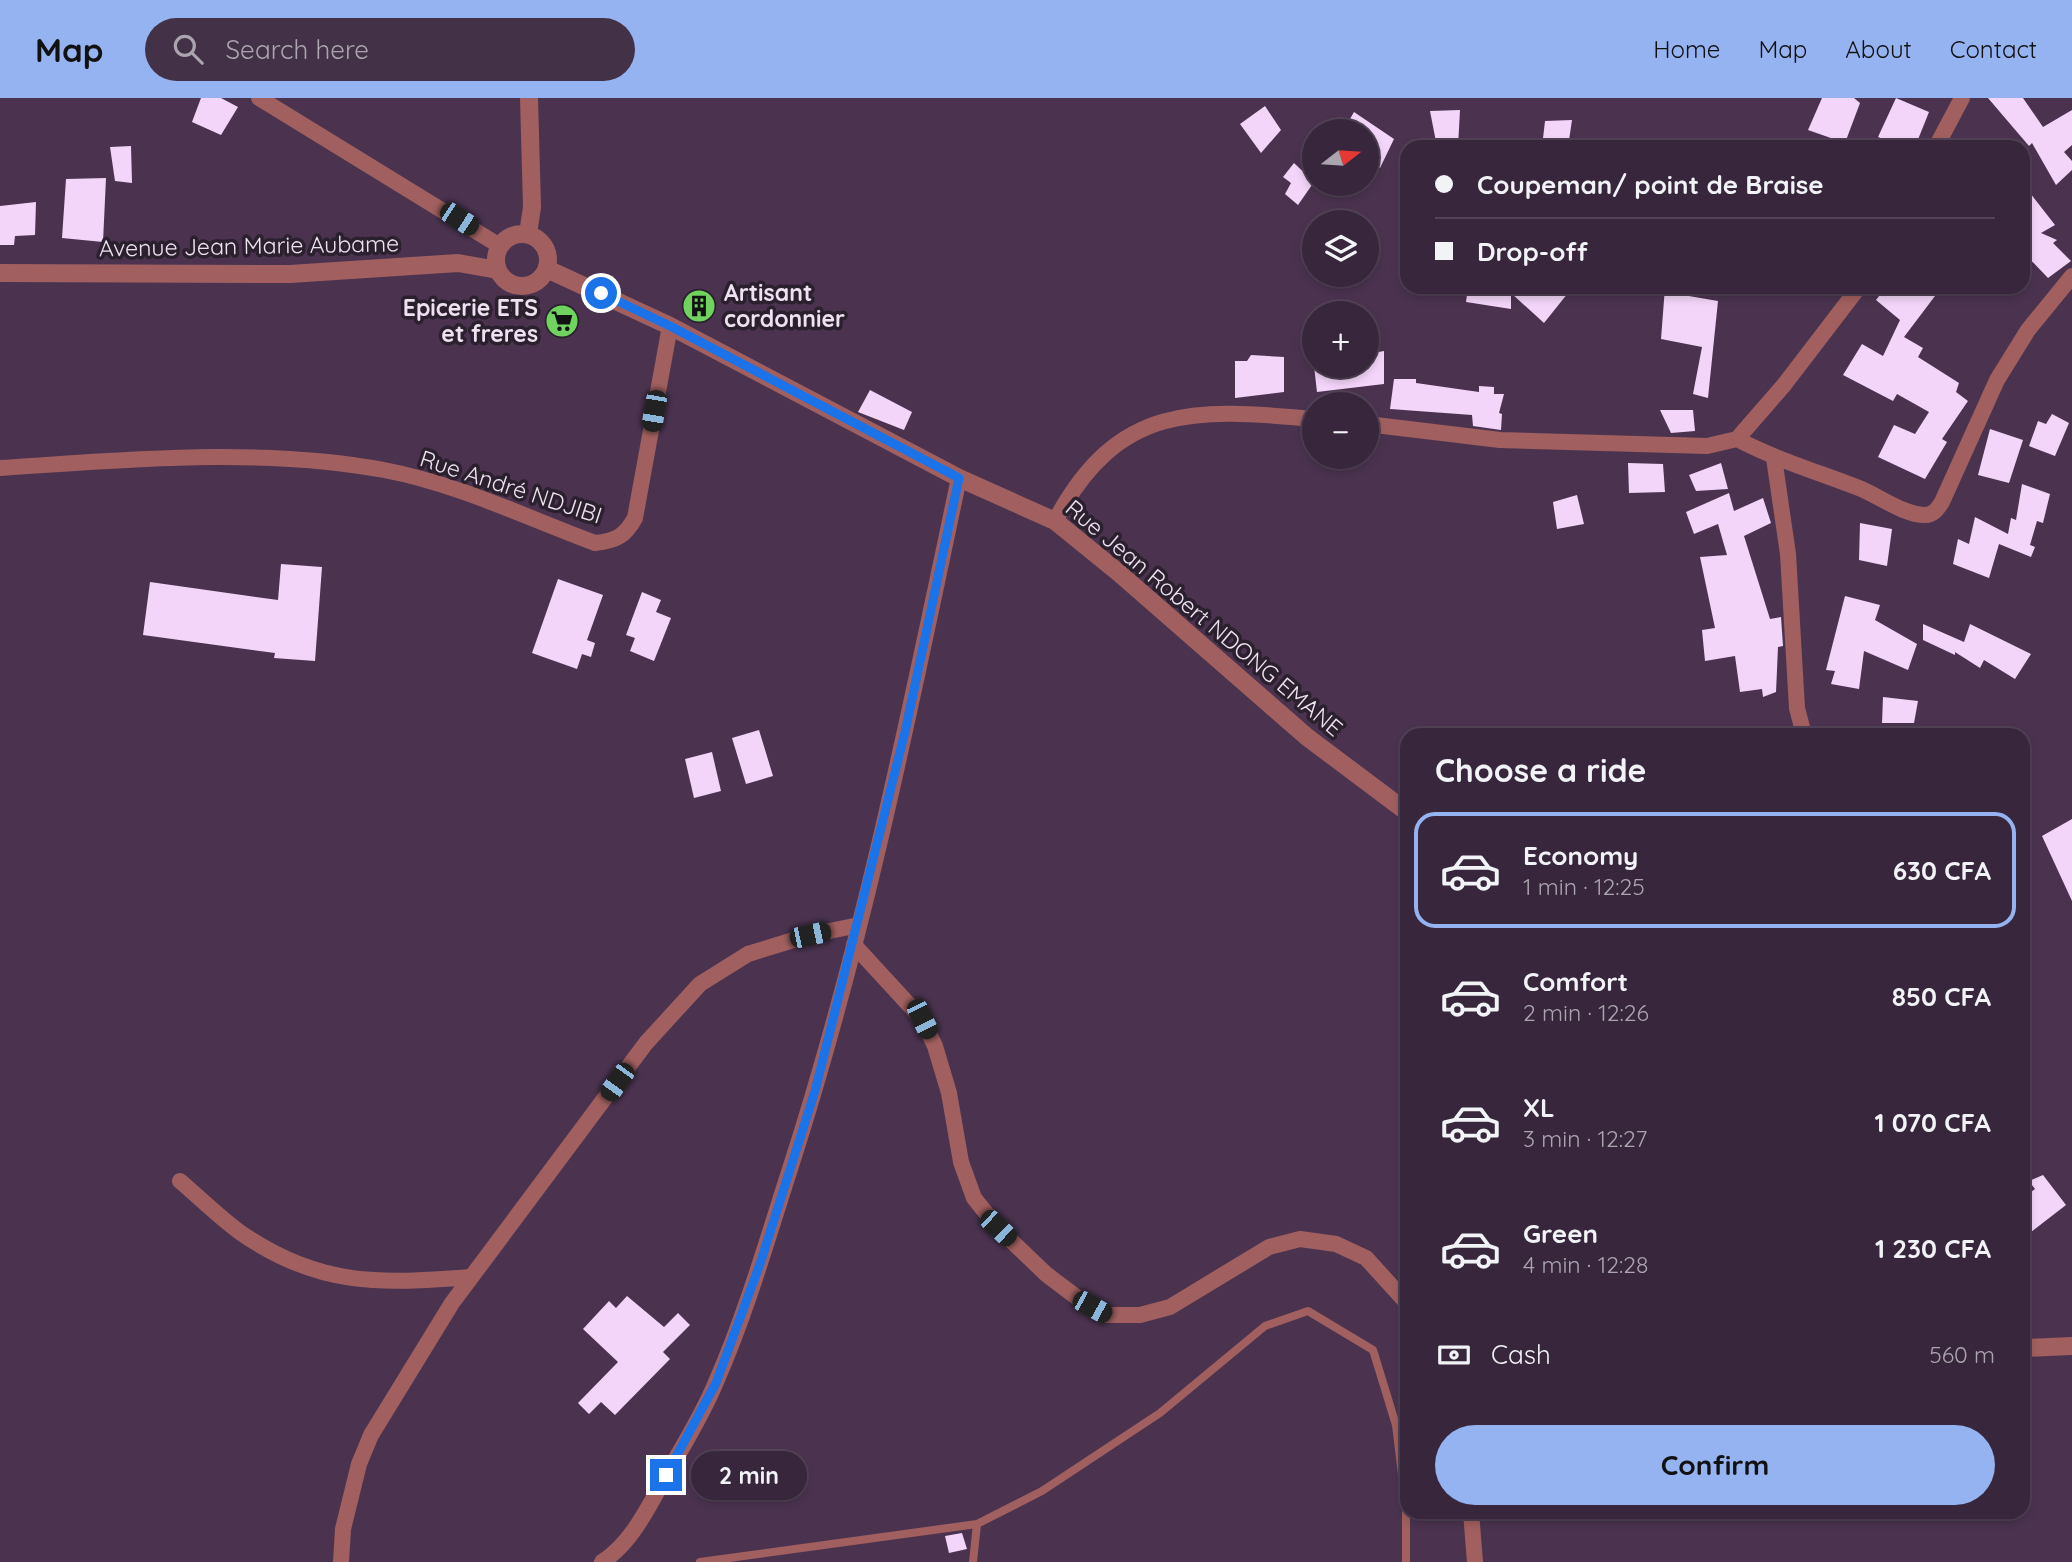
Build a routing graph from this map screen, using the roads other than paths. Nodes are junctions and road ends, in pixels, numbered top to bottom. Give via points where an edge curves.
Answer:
1 (259, 98) edge
2 (528, 98) edge
3 (1962, 98) edge
4 (1940, 140) edge
5 (528, 234) junction
6 (500, 246) junction
7 (498, 270) junction
8 (547, 270) junction
9 (0, 273) edge
10 (2072, 276) edge
11 (1854, 294) edge
12 (670, 326) junction
13 (1302, 419) edge
14 (1379, 425) edge
15 (1737, 439) junction
16 (1774, 458) junction
17 (0, 468) edge
18 (959, 478) junction
19 (1055, 521) junction
20 (1802, 728) edge
21 (1400, 807) edge
22 (859, 925) junction
23 (854, 945) junction
24 (180, 1181) dead end
25 (471, 1277) junction
26 (1400, 1295) edge
27 (2072, 1346) edge
28 (2030, 1348) edge
29 (1400, 1458) edge
30 (1406, 1519) edge
31 (1472, 1519) edge
32 (977, 1524) junction
33 (341, 1562) edge
34 (603, 1562) edge
35 (700, 1562) edge
36 (973, 1562) edge
37 (1406, 1562) edge
38 (1475, 1562) edge

1 - 6 street
2 - 5 street via 532,207
3 - 4 street
5 - 6 street via 512,235
5 - 8 street via 547,252
6 - 7 street
7 - 8 street via 506,281 519,286 533,284
7 - 9 street, Avenue Jean Marie Aubame via 458,263 290,274
8 - 12 street, Rue Jean Robert NDONG EMANE
10 - 16 street via 2028,330 1997,380 1934,513 1905,509
11 - 15 street
12 - 17 street, Rue André NDJIBI via 635,518 627,533 611,542 596,543 436,484 322,461 139,461
12 - 18 street, Rue Jean Robert NDONG EMANE
13 - 19 street via 1200,416 1146,425 1100,459
14 - 15 street via 1500,440 1707,446
15 - 16 street
16 - 20 street via 1788,554 1797,708
18 - 19 street, Rue Jean Robert NDONG EMANE
18 - 22 street
19 - 21 street, Rue Jean Robert NDONG EMANE via 1307,737
22 - 23 street
22 - 25 street via 748,954 700,984 646,1043
23 - 26 street via 922,1019 935,1046 961,1162 974,1198 998,1228 1079,1299 1106,1315 1140,1315 1170,1307 1269,1247 1300,1239 1336,1244 1367,1258
23 - 34 street via 815,1091 716,1383 638,1525
24 - 25 street via 239,1231 304,1269 345,1279 394,1282
25 - 33 street via 371,1436 359,1464
27 - 28 street
29 - 32 lane via 1396,1425 1373,1350 1308,1311 1265,1326 1160,1413 1042,1491
30 - 37 lane
31 - 38 street
32 - 35 lane
32 - 36 lane

